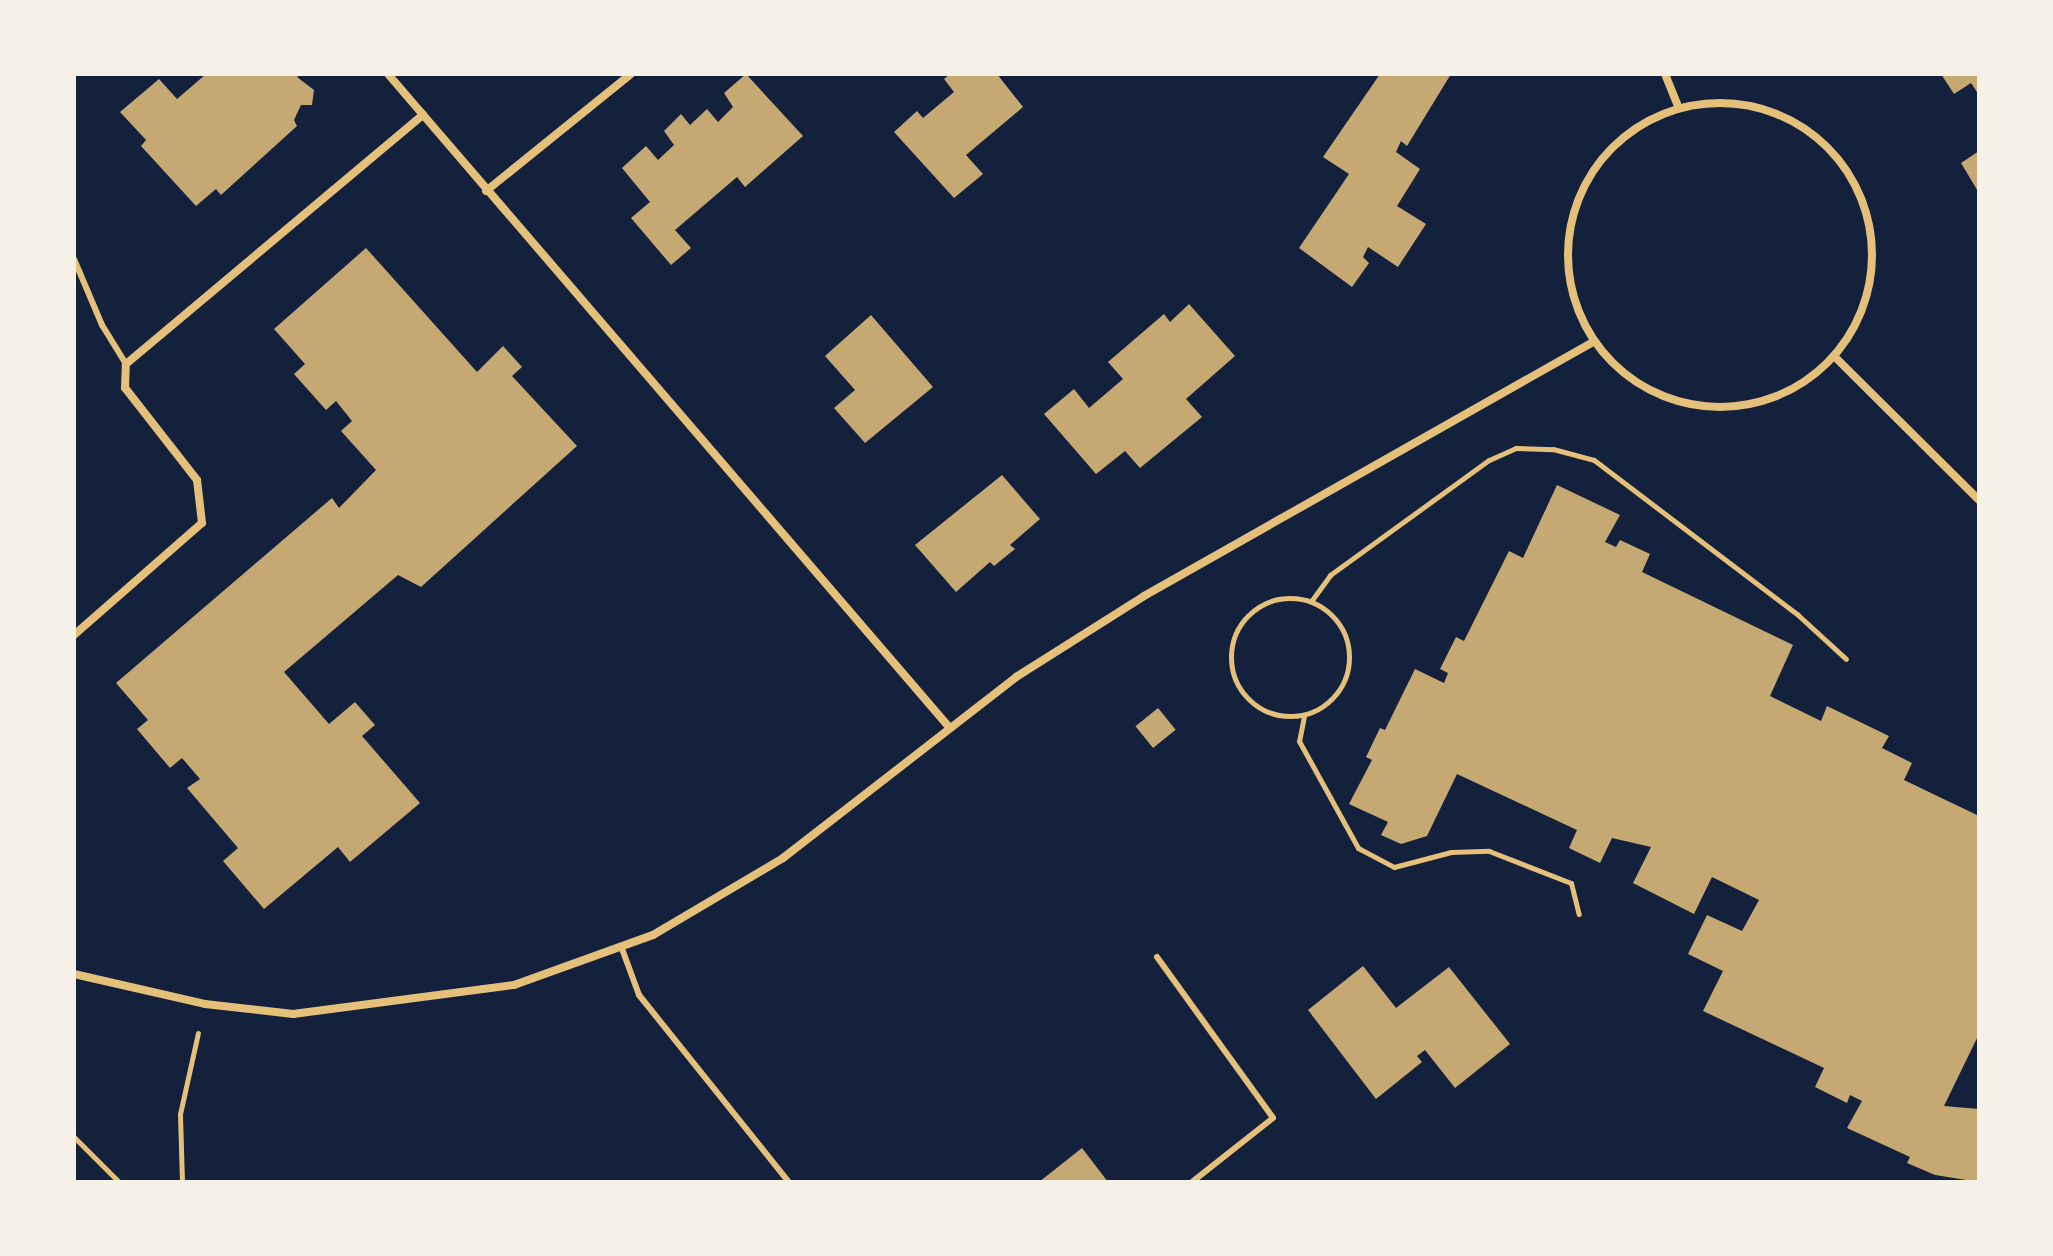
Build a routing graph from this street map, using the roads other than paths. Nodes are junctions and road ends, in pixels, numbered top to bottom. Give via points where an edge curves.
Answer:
1 (388, 74) edge
2 (631, 74) edge
3 (1665, 74) edge
4 (1679, 108) junction
5 (423, 115) junction
6 (486, 191) junction
7 (74, 259) edge
8 (1593, 342) junction
9 (1835, 357) junction
10 (126, 364) junction
11 (1979, 500) edge
12 (74, 635) edge
13 (950, 728) junction
14 (621, 946) junction
15 (1157, 957) dead end
16 (74, 974) edge
17 (789, 1182) edge
18 (1192, 1182) edge

1 - 5 street
2 - 6 street
3 - 4 street
4 - 8 street via 1635,128 1599,160 1576,203 1566,250 1570,282
4 - 9 street via 1735,103 1788,118 1833,151 1863,199 1873,254 1864,309
5 - 6 street
5 - 10 street
6 - 13 street
7 - 10 lane via 102,325
8 - 9 street via 1632,381 1696,405 1738,407 1792,391
8 - 13 street via 1144,596 1016,677
9 - 11 street
10 - 12 street via 125,388 197,480 202,523
13 - 14 street via 783,858 653,935
14 - 16 street via 514,985 293,1014 205,1004
14 - 17 lane via 639,995
15 - 18 lane via 1273,1118

